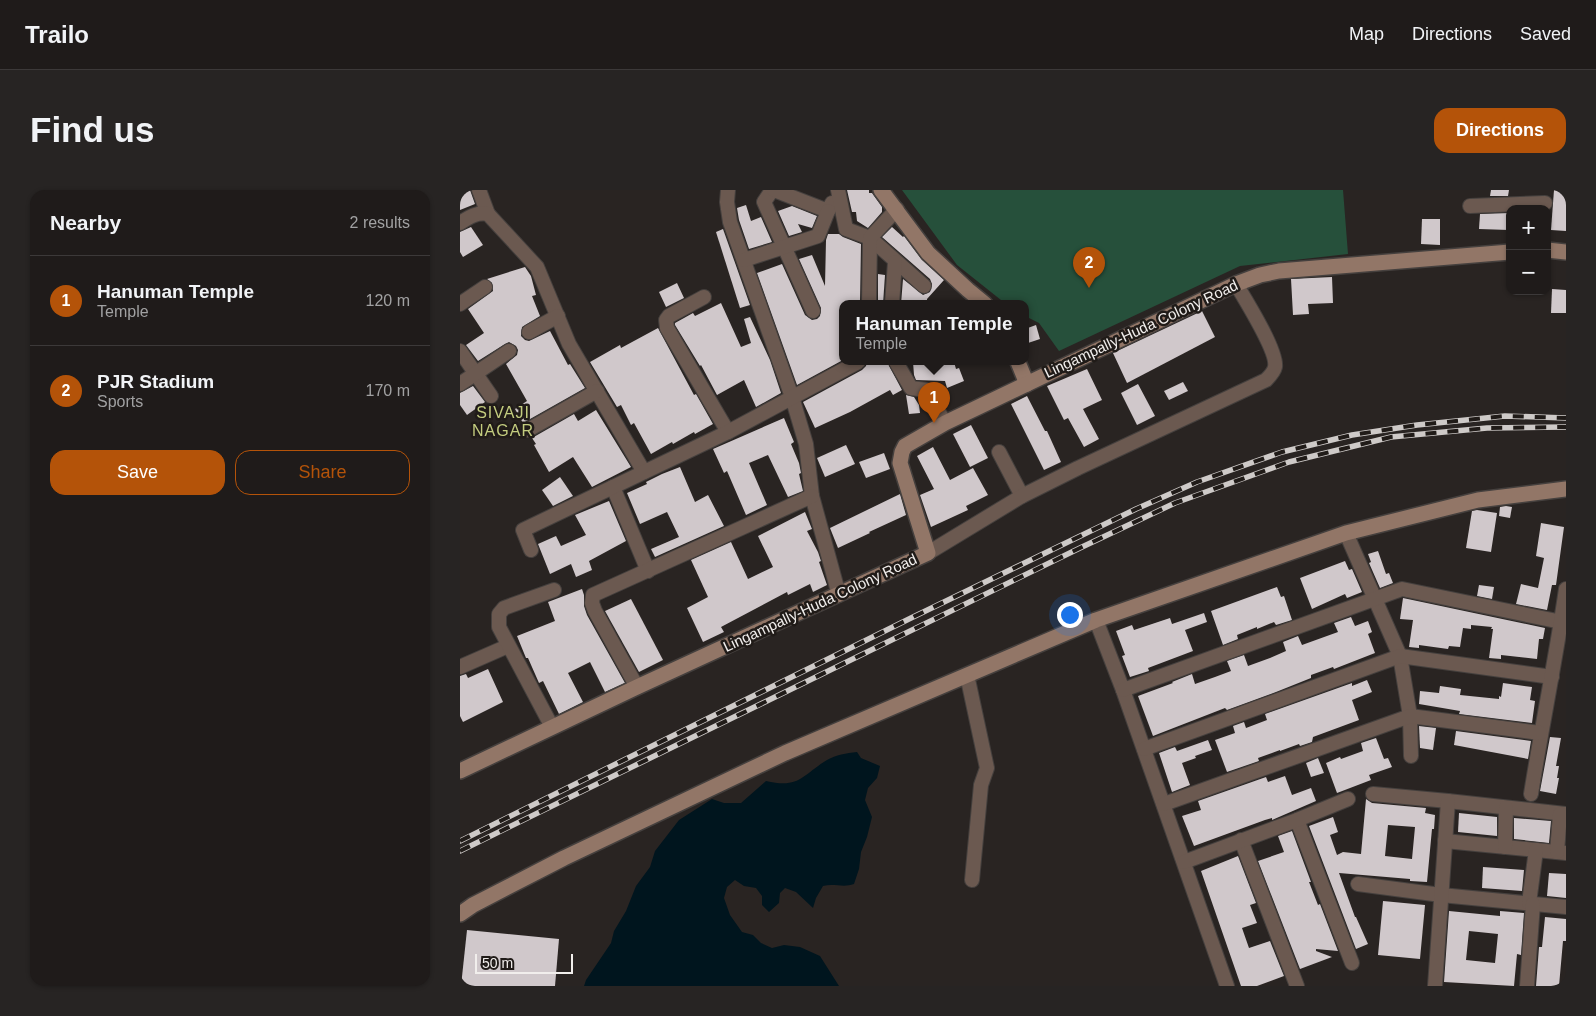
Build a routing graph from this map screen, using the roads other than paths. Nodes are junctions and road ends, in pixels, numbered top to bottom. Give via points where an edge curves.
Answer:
1 (479, 190) edge
2 (728, 190) edge
3 (773, 190) edge
4 (881, 190) edge
5 (1545, 201) edge
6 (1470, 206) dead end
7 (897, 210) junction
8 (828, 211) junction
9 (488, 214) junction
10 (460, 223) edge
11 (870, 238) junction
12 (785, 248) junction
13 (1551, 250) edge
14 (1506, 252) edge
15 (1566, 252) edge
16 (744, 260) junction
17 (895, 262) junction
18 (1236, 284) junction
19 (924, 286) dead end
20 (485, 287) dead end
21 (704, 297) dead end
22 (868, 300) edge
23 (892, 300) edge
24 (980, 300) edge
25 (460, 304) edge
26 (813, 311) dead end
27 (558, 316) junction
28 (529, 332) dead end
29 (460, 351) edge
30 (509, 351) dead end
31 (852, 365) edge
32 (898, 365) edge
33 (1019, 365) edge
34 (476, 374) junction
35 (460, 384) edge
36 (1027, 384) junction
37 (597, 391) junction
38 (492, 396) dead end
39 (792, 397) junction
40 (945, 423) junction
41 (528, 430) dead end
42 (728, 432) junction
43 (999, 452) dead end
44 (644, 472) junction
45 (612, 487) junction
46 (1566, 490) edge
47 (812, 496) junction
48 (1022, 496) junction
49 (1346, 533) junction
50 (531, 550) dead end
51 (928, 553) junction
52 (648, 571) junction
53 (1566, 589) edge
54 (554, 590) dead end
55 (839, 595) junction
56 (1374, 599) junction
57 (1096, 620) junction
58 (1564, 622) edge
59 (508, 646) junction
60 (1400, 656) junction
61 (460, 667) edge
62 (967, 675) junction
63 (1552, 678) junction
64 (637, 686) junction
65 (1123, 690) junction
66 (1410, 716) junction
67 (552, 727) junction
68 (1540, 734) junction
69 (1144, 749) junction
70 (1411, 756) dead end
71 (460, 771) edge
72 (1372, 794) dead end
73 (1531, 794) dead end
74 (1348, 799) dead end
75 (1448, 801) junction
76 (1164, 804) junction
77 (1506, 808) junction
78 (1563, 814) edge
79 (1297, 820) junction
80 (1241, 840) junction
81 (1445, 840) junction
82 (1505, 847) junction
83 (1536, 850) junction
84 (1561, 852) edge
85 (1184, 862) junction
86 (972, 880) dead end
87 (1358, 884) dead end
88 (1441, 895) junction
89 (1531, 904) junction
90 (467, 906) edge
91 (1566, 907) edge
92 (460, 914) edge
93 (1352, 963) dead end
94 (1227, 986) edge
95 (1297, 986) edge
96 (1435, 986) edge
97 (1527, 986) edge

1 - 9 street
2 - 16 street via 730,222
3 - 8 street
3 - 12 street via 764,202
4 - 7 street
5 - 6 street
7 - 11 street
7 - 24 street via 928,253
8 - 11 street via 838,190 846,229
8 - 12 street via 818,236
9 - 10 street via 475,214
9 - 27 street via 537,267
11 - 17 street
11 - 22 street
12 - 16 street
12 - 26 street
13 - 15 street
14 - 18 street, Lingampally-Huda Colony Road via 1279,271
16 - 39 street
17 - 19 street
17 - 23 street
18 - 36 street, Lingampally-Huda Colony Road
18 - 48 street via 1275,360 1275,368 1266,380
20 - 25 street
21 - 42 street via 669,316 666,328
27 - 28 street
27 - 37 street via 569,344
29 - 34 street
30 - 34 street
31 - 39 street
32 - 40 street via 911,388 926,390
33 - 36 street
34 - 35 street
34 - 38 street
36 - 40 street, Lingampally-Huda Colony Road
37 - 41 street
37 - 44 street
39 - 42 street
39 - 47 street via 806,444
40 - 51 street, Lingampally-Huda Colony Road via 904,446 900,463
42 - 44 street
43 - 48 street
44 - 45 street
45 - 50 street via 523,530
45 - 52 street
46 - 49 street via 1478,500
47 - 52 street
47 - 55 street
48 - 51 street
49 - 56 street
49 - 57 street
51 - 55 street, Lingampally-Huda Colony Road
52 - 64 street via 593,595 592,603
53 - 58 street
54 - 59 street via 500,610 499,627
55 - 64 street, Lingampally-Huda Colony Road
56 - 58 street via 1402,589
56 - 60 street
56 - 65 street
57 - 62 street
57 - 65 street
58 - 63 street
59 - 61 street
59 - 67 street
60 - 63 street
60 - 66 street
60 - 69 street
62 - 86 street via 987,768 981,785
62 - 90 street via 785,753
63 - 68 street
64 - 67 street, Lingampally-Huda Colony Road
65 - 69 street
66 - 68 street
66 - 70 street
66 - 76 street
67 - 71 street, Lingampally-Huda Colony Road
68 - 73 street
69 - 76 street
72 - 75 street
74 - 79 street
75 - 77 street
75 - 81 street
76 - 85 street
77 - 78 street
77 - 82 street
78 - 84 street
79 - 80 street
79 - 93 street
80 - 85 street
80 - 95 street
81 - 82 street
81 - 88 street
82 - 83 street
83 - 84 street
83 - 89 street
85 - 94 street
87 - 88 street
88 - 89 street
88 - 96 street
89 - 91 street
89 - 97 street
90 - 92 street

